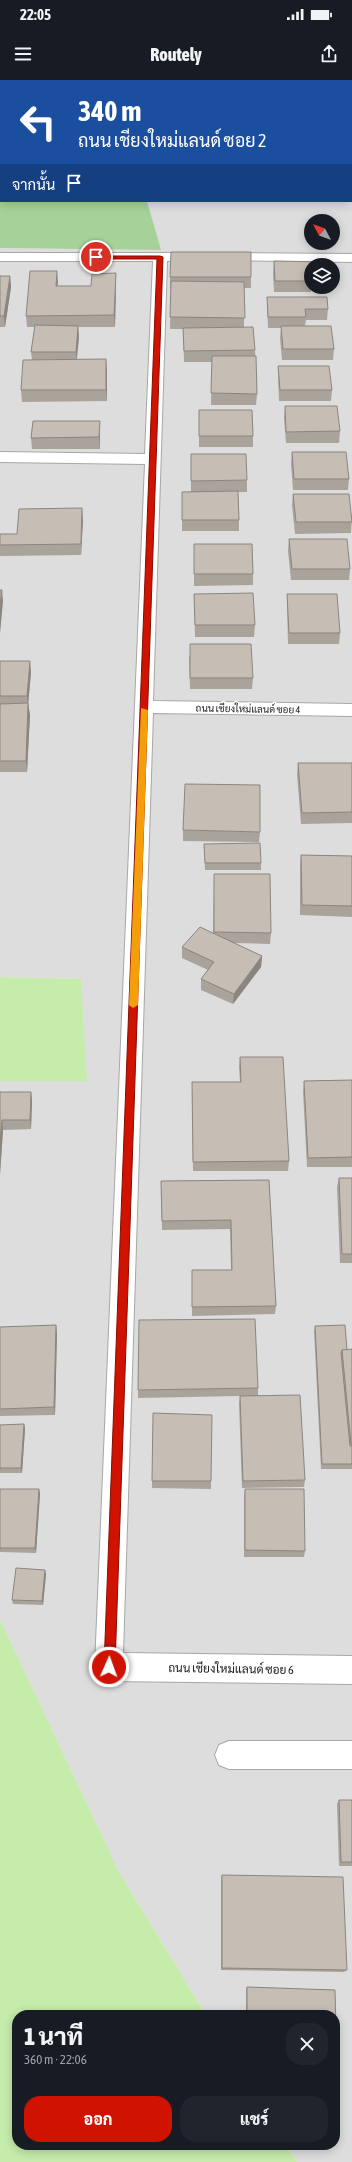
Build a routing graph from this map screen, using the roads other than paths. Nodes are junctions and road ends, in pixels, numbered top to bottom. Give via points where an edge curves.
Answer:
1 (0, 257) edge
2 (160, 257) junction
3 (191, 257) edge
4 (206, 258) edge
5 (352, 258) edge
6 (0, 457) edge
7 (153, 459) junction
8 (144, 707) junction
9 (352, 710) edge
10 (352, 1670) edge
11 (229, 1755) dead end
12 (352, 1755) edge

1 - 2 street
2 - 3 street
2 - 7 street
4 - 5 street
6 - 7 street
7 - 8 street
8 - 9 street, ถนน เชียงใหม่แลนด์ ซอย 4
8 - 10 street, ถนน เชียงใหม่แลนด์ ซอย 6 via 109,1667
11 - 12 street

